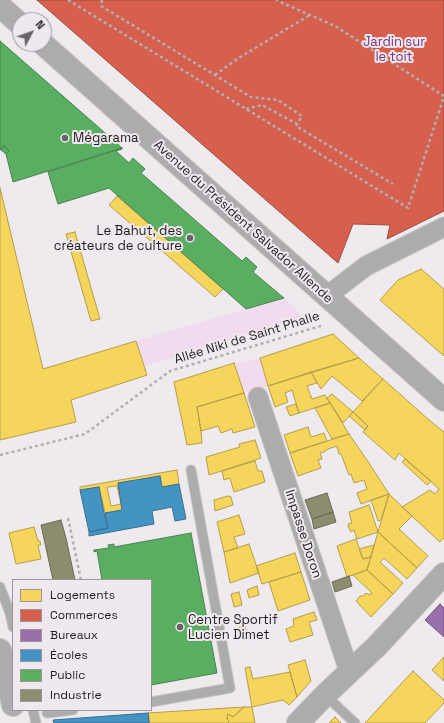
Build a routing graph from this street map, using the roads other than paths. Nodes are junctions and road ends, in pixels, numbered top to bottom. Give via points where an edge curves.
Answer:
1 (0, 6) edge
2 (12, 17) edge
3 (52, 52) edge
4 (444, 227) edge
5 (327, 296) junction
6 (258, 397) dead end
7 (444, 400) edge
8 (191, 470) dead end
9 (444, 574) edge
10 (0, 587) edge
11 (12, 622) edge
12 (0, 650) edge
13 (349, 671) junction
14 (325, 695) junction
15 (12, 701) edge
16 (152, 702) edge
17 (14, 711) edge
18 (33, 711) edge
19 (64, 711) edge
20 (47, 713) dead end
21 (17, 723) edge
22 (36, 723) edge
23 (298, 723) edge
24 (356, 723) edge

1 - 2 main road
3 - 5 main road, Avenue du Président Salvador Allende
4 - 5 street via 366,266
5 - 7 main road, Avenue du Président Salvador Allende
6 - 13 street, Impasse Doron
8 - 16 lane via 230,688
9 - 13 main road via 377,646
10 - 11 lane
12 - 15 main road
13 - 14 main road
14 - 23 main road
14 - 24 lane
17 - 21 main road
18 - 22 lane
19 - 20 lane

